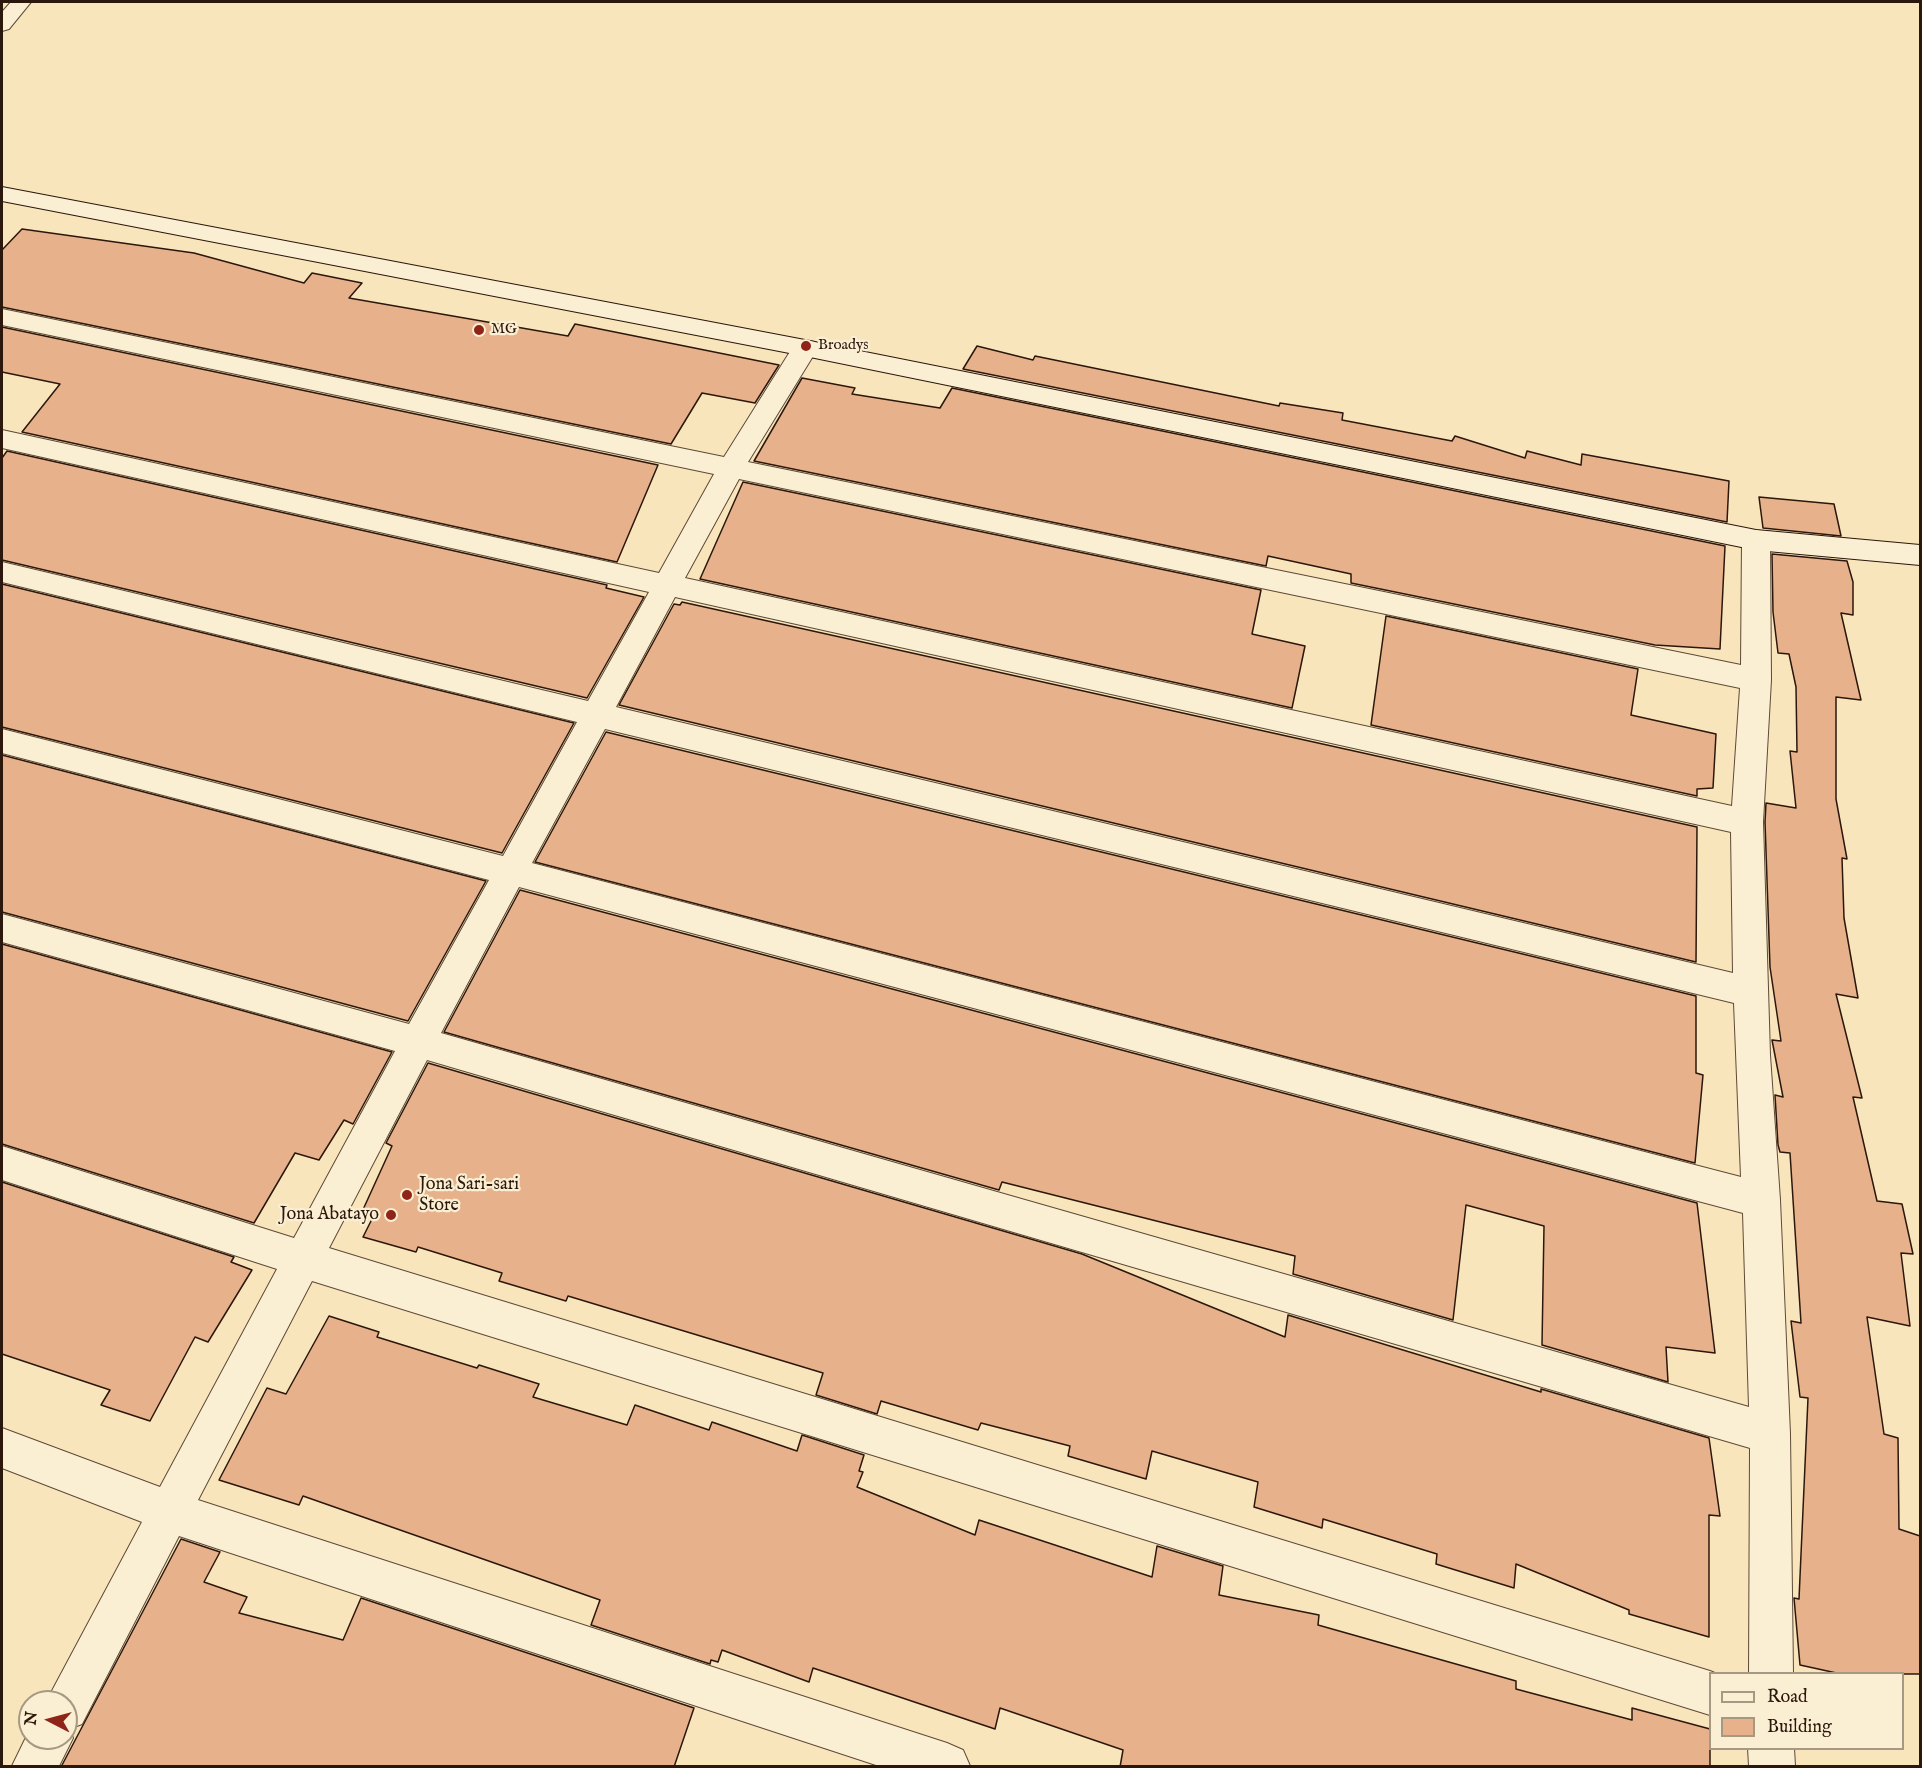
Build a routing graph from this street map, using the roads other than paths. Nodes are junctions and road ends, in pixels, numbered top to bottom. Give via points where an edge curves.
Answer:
1 (21, 2) edge
2 (2, 25) edge
3 (2, 194) edge
4 (2, 317) edge
5 (805, 348) junction
6 (2, 439) edge
7 (732, 466) junction
8 (1756, 540) junction
9 (1920, 555) edge
10 (2, 573) edge
11 (668, 584) junction
12 (1756, 680) junction
13 (596, 717) junction
14 (2, 741) edge
15 (1747, 822) junction
16 (513, 871) junction
17 (2, 928) edge
18 (1751, 992) junction
19 (418, 1042) junction
20 (2, 1163) edge
21 (1761, 1200) junction
22 (303, 1259) junction
23 (1770, 1434) junction
24 (2, 1448) edge
25 (170, 1512) junction
26 (1771, 1672) edge
27 (76, 1690) edge
28 (1709, 1693) edge
29 (44, 1750) edge
30 (1772, 1750) edge
31 (35, 1767) edge
32 (947, 1767) edge
33 (1772, 1767) edge

1 - 2 street
3 - 5 street
4 - 7 street
5 - 7 street
5 - 8 street
6 - 11 street
7 - 11 street
7 - 12 street
8 - 9 street
8 - 12 street
10 - 13 street
11 - 13 street
11 - 15 street
12 - 15 street
13 - 16 street
13 - 18 street
14 - 16 street
15 - 18 street
16 - 19 street
16 - 21 street
17 - 19 street
18 - 21 street
19 - 22 street
19 - 23 street
20 - 22 street
21 - 23 street
22 - 25 street
22 - 28 street
23 - 26 street
24 - 25 street
25 - 27 street
25 - 32 street
29 - 31 street
30 - 33 street

